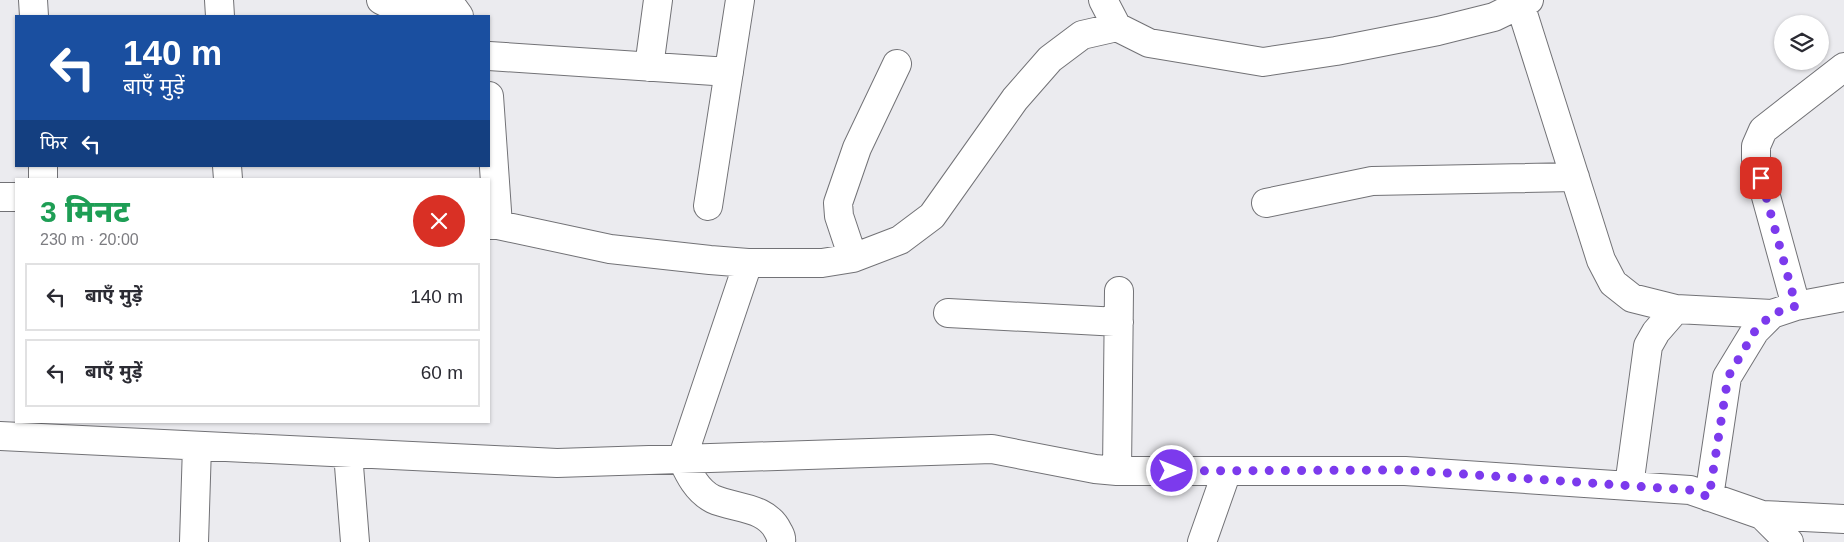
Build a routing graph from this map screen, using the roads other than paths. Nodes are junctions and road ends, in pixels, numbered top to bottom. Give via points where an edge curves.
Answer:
1 (33, 0) edge
2 (219, 0) edge
3 (381, 0) edge
4 (658, 0) edge
5 (740, 0) edge
6 (1103, 0) edge
7 (436, 2) edge
8 (1525, 2) edge
9 (34, 15) edge
10 (220, 15) edge
11 (458, 15) edge
12 (1117, 27) junction
13 (490, 56) edge
14 (897, 64) dead end
15 (649, 66) junction
16 (1844, 67) edge
17 (729, 72) junction
18 (1813, 92) junction
19 (1844, 92) edge
20 (490, 128) edge
21 (1575, 177) junction
22 (0, 197) edge
23 (15, 198) edge
24 (1266, 203) dead end
25 (708, 206) dead end
26 (493, 225) edge
27 (853, 258) junction
28 (748, 263) junction
29 (1119, 291) dead end
30 (1844, 297) edge
31 (1676, 309) junction
32 (1784, 310) junction
33 (948, 313) dead end
34 (1119, 322) junction
35 (0, 436) edge
36 (197, 446) junction
37 (348, 453) junction
38 (682, 459) junction
39 (1227, 470) junction
40 (1118, 471) junction
41 (1629, 486) junction
42 (1709, 497) junction
43 (1762, 515) junction
44 (1844, 519) edge
45 (194, 542) edge
46 (355, 542) edge
47 (781, 542) edge
48 (1202, 542) edge
49 (1789, 542) edge

1 - 9 street
2 - 10 street
3 - 7 street via 386,3
4 - 15 street
5 - 17 street
6 - 12 street
7 - 11 street via 454,9
8 - 12 street via 1494,17 1438,31 1263,62 1149,43
8 - 21 street
12 - 27 street via 1082,35 1050,59 1015,99 932,216 900,240
13 - 15 street
14 - 27 street via 857,148 838,203
15 - 17 street
16 - 18 street
17 - 25 street
18 - 19 street
18 - 32 street via 1763,130 1756,146
20 - 26 street
21 - 24 street via 1372,181
21 - 31 street via 1601,260 1612,282 1632,298
22 - 23 street
26 - 28 street via 610,248
27 - 28 street via 822,263
28 - 38 street
29 - 34 street
30 - 32 street
31 - 32 street
31 - 41 street via 1648,346
32 - 42 street via 1755,331 1728,377
33 - 34 street
34 - 40 street
35 - 36 street
36 - 37 street
36 - 45 street
37 - 38 street via 558,463
37 - 46 street
38 - 40 street via 992,449
38 - 47 street via 693,482 712,498 760,513 775,524
39 - 40 street
39 - 41 street via 1405,470
39 - 48 street
41 - 42 street via 1690,490
42 - 43 street
43 - 44 street
43 - 49 street

